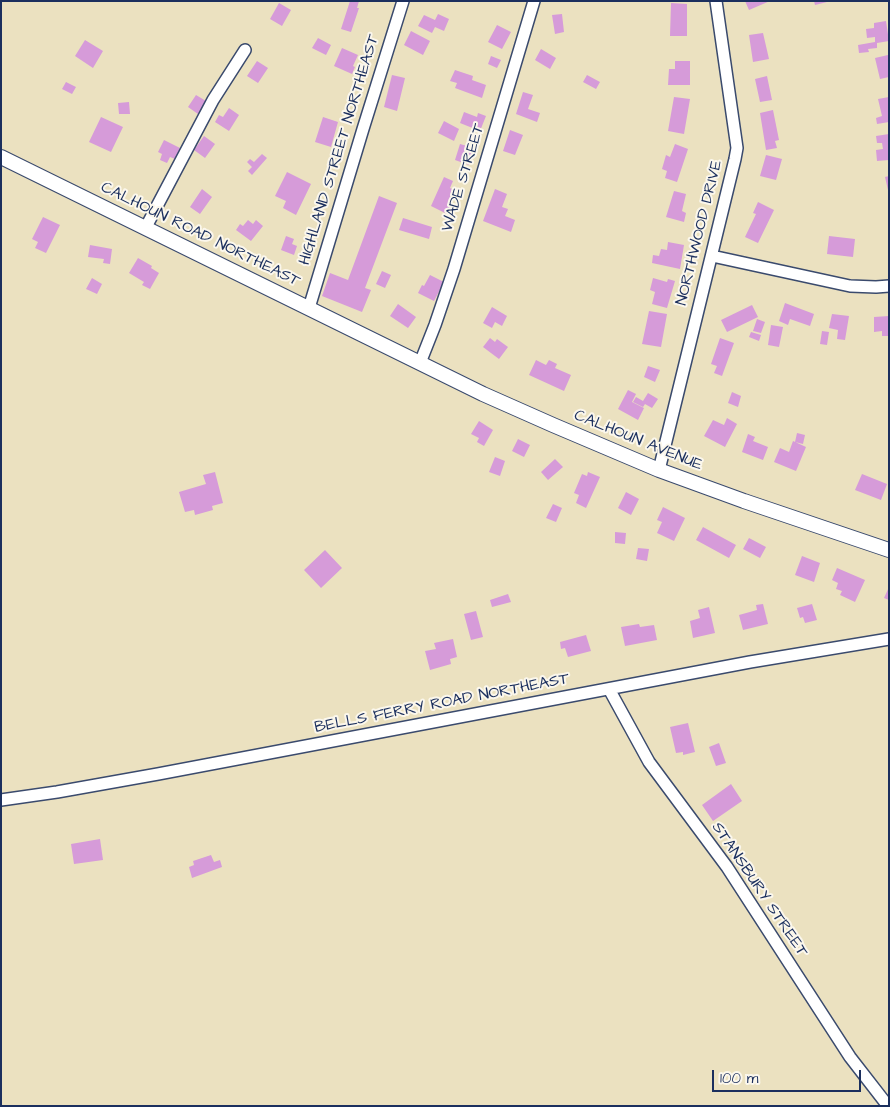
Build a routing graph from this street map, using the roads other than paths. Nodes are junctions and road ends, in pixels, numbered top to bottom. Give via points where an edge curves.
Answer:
1 (403, 1) edge
2 (534, 1) edge
3 (716, 1) edge
4 (245, 50) dead end
5 (1, 157) edge
6 (146, 227) junction
7 (712, 256) junction
8 (889, 286) edge
9 (309, 308) junction
10 (383, 344) joint
11 (420, 362) junction
12 (659, 470) junction
13 (889, 550) edge
14 (889, 639) edge
15 (609, 689) junction
16 (1, 800) edge
17 (888, 1106) edge

1 - 9 street, HIGHLAND STREET NORTHEAST
2 - 11 street, WADE STREET via 454,270
3 - 7 street, NORTHWOOD DRIVE via 737,148
4 - 6 street via 213,100
5 - 6 street, CALHOUN ROAD NORTHEAST
6 - 9 street, CALHOUN ROAD NORTHEAST
7 - 8 street via 850,286
7 - 12 street, NORTHWOOD DRIVE
9 - 10 street, CALHOUN ROAD NORTHEAST
10 - 11 street, CALHOUN AVENUE
11 - 12 street, CALHOUN AVENUE via 483,394
12 - 13 street, CALHOUN AVENUE
14 - 15 street, BELLS FERRY ROAD NORTHEAST
15 - 16 street, BELLS FERRY ROAD NORTHEAST via 158,774
15 - 17 street, STANSBURY STREET via 649,762 727,867 850,1057

